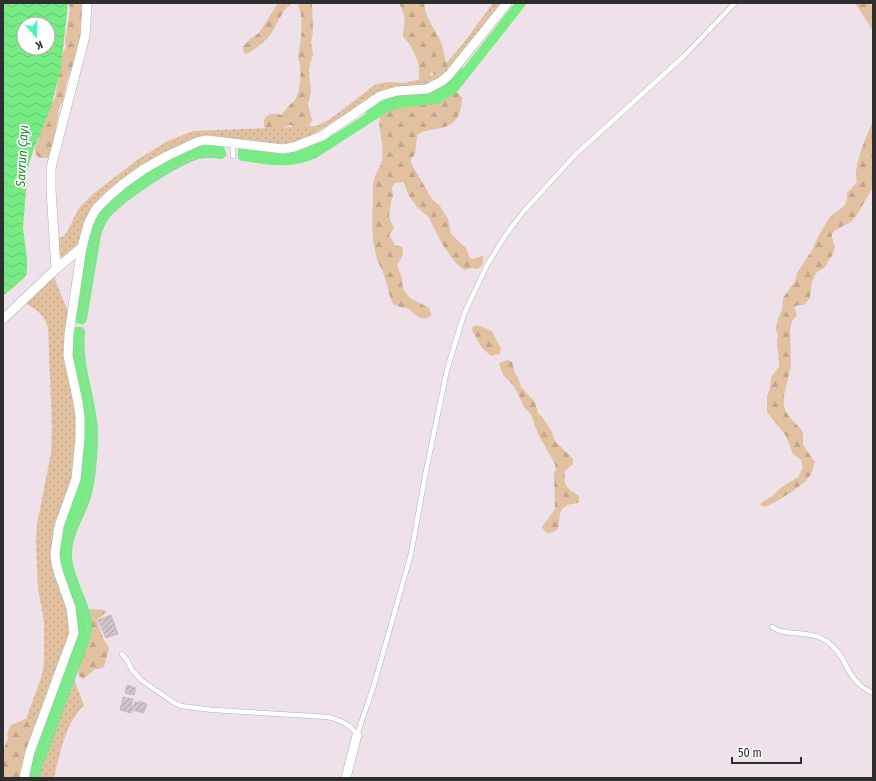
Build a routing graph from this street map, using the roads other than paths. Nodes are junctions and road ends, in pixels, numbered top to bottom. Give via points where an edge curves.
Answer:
1 (87, 3) edge
2 (507, 3) edge
3 (735, 3) edge
4 (233, 143) junction
5 (233, 156) road end
6 (82, 247) junction
7 (56, 269) junction
8 (3, 319) edge
9 (772, 627) dead end
10 (122, 654) dead end
11 (873, 693) edge
12 (357, 735) junction
13 (24, 778) edge
14 (346, 778) edge

1 - 7 street via 85,36 51,168
2 - 4 street via 448,75 434,86 380,96 322,136 294,148
3 - 12 lane via 684,56 575,155 524,211 487,265 464,314 449,365 411,554
4 - 5 lane
4 - 6 street via 205,140 197,142 167,156 123,184 90,218
6 - 7 street
6 - 13 street via 68,346 80,417 80,438 76,479 59,526 55,554 71,608 74,633 30,752
7 - 8 street
9 - 11 lane via 780,631 806,633 829,642 840,654 859,685
10 - 12 lane via 141,680 181,706 328,718 344,722
12 - 14 street

